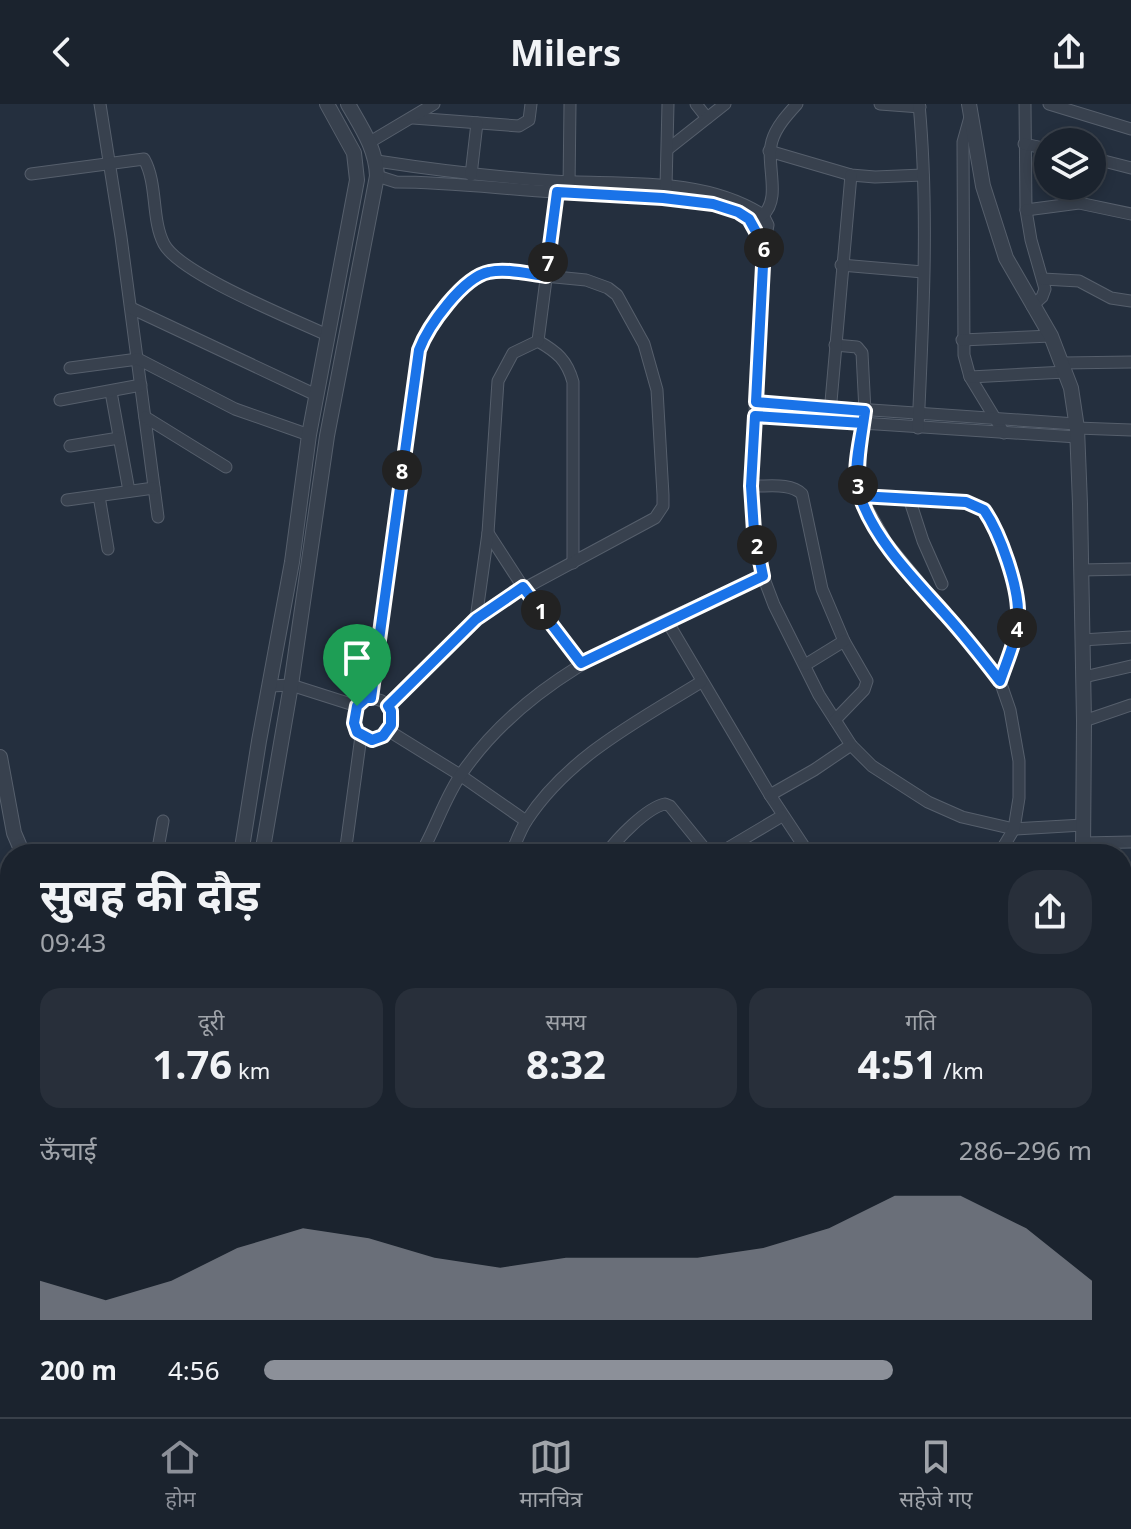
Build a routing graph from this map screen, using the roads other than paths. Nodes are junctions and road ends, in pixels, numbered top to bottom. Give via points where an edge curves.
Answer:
1 (100, 104) edge
2 (327, 104) edge
3 (348, 104) edge
4 (434, 104) edge
5 (531, 104) edge
6 (570, 104) edge
7 (668, 104) edge
8 (696, 104) edge
9 (725, 104) edge
10 (797, 104) edge
11 (880, 104) edge
12 (1025, 104) edge
13 (1049, 104) edge
14 (920, 105) edge
15 (970, 110) edge
16 (1091, 110) edge
17 (413, 118) junction
18 (707, 118) junction
19 (477, 123) junction
20 (1131, 129) edge
21 (370, 142) junction
22 (1024, 144) junction
23 (1034, 146) edge
24 (668, 149) junction
25 (769, 151) junction
26 (1106, 162) edge
27 (109, 164) junction
28 (377, 168) junction
29 (1131, 168) edge
30 (31, 174) dead end
31 (471, 175) junction
32 (851, 175) junction
33 (923, 175) junction
34 (563, 187) junction
35 (666, 187) junction
36 (1026, 210) junction
37 (1131, 214) edge
38 (763, 215) junction
39 (764, 246) junction
40 (841, 265) junction
41 (923, 272) junction
42 (546, 276) junction
43 (1043, 279) junction
44 (1131, 301) edge
45 (1032, 306) junction
46 (131, 308) junction
47 (327, 335) junction
48 (1051, 336) junction
49 (962, 340) junction
50 (538, 341) junction
51 (835, 345) junction
52 (138, 359) junction
53 (1131, 362) edge
54 (70, 368) dead end
55 (1065, 368) junction
56 (970, 377) junction
57 (141, 385) junction
58 (111, 392) junction
59 (316, 395) junction
60 (60, 400) dead end
61 (756, 402) junction
62 (865, 411) junction
63 (919, 414) junction
64 (830, 415) junction
65 (755, 416) junction
66 (145, 417) junction
67 (995, 419) junction
68 (863, 423) junction
69 (918, 428) junction
70 (1076, 430) junction
71 (1131, 430) edge
72 (1004, 433) junction
73 (309, 435) junction
74 (119, 438) junction
75 (70, 446) dead end
76 (226, 467) dead end
77 (751, 486) junction
78 (154, 488) junction
79 (129, 491) junction
80 (99, 496) junction
81 (860, 496) junction
82 (909, 498) junction
83 (67, 500) dead end
84 (158, 517) dead end
85 (488, 533) junction
86 (108, 549) dead end
87 (573, 563) junction
88 (1131, 569) edge
89 (1081, 570) junction
90 (763, 576) junction
91 (942, 584) dead end
92 (523, 587) junction
93 (476, 619) junction
94 (667, 621) junction
95 (1131, 637) edge
96 (1082, 640) junction
97 (844, 641) junction
98 (581, 663) junction
99 (805, 665) junction
100 (1131, 666) edge
101 (1084, 677) junction
102 (1000, 681) junction
103 (701, 682) junction
104 (291, 685) junction
105 (271, 686) junction
106 (371, 698) junction
107 (1131, 705) edge
108 (357, 706) junction
109 (388, 706) junction
110 (835, 720) junction
111 (1084, 721) junction
112 (389, 731) junction
113 (361, 736) junction
114 (851, 745) junction
115 (0, 757) edge
116 (460, 775) junction
117 (770, 795) junction
118 (782, 816) junction
119 (163, 821) dead end
120 (526, 821) junction
121 (1083, 825) junction
122 (1014, 829) junction
123 (19, 844) edge
124 (159, 844) edge
125 (243, 844) edge
126 (264, 844) edge
127 (346, 844) edge
128 (426, 844) edge
129 (516, 844) edge
130 (613, 844) edge
131 (701, 844) edge
132 (735, 844) edge
133 (802, 844) edge
134 (1005, 844) edge
135 (1083, 844) edge

1 - 27 street
2 - 47 street via 354,153 357,180
3 - 21 street
4 - 17 street
5 - 19 street via 529,120 519,126
6 - 34 street
7 - 24 street
8 - 18 street
9 - 18 street
10 - 25 street via 776,130
11 - 14 street
12 - 22 street
13 - 16 street
14 - 33 street
15 - 45 street via 983,186 1006,258
15 - 49 street via 963,142
16 - 20 street
17 - 19 street
17 - 21 street
18 - 24 street
19 - 31 street
21 - 28 street
22 - 23 street
22 - 36 street
24 - 35 street
25 - 32 street
25 - 38 street via 771,197
26 - 29 street
27 - 30 street
27 - 46 street
27 - 47 street via 140,158 146,163 163,241 185,264
28 - 31 street
28 - 34 street via 396,182
28 - 104 street via 327,436
31 - 34 street
32 - 33 street
32 - 40 street
33 - 41 street
34 - 35 street
34 - 39 street via 713,204 746,216
34 - 42 street
35 - 38 street via 725,197
36 - 37 street via 1079,203
36 - 43 street
38 - 39 street via 768,225
39 - 61 street
40 - 41 street
40 - 51 street
41 - 63 street
42 - 50 street
42 - 87 street via 597,283 617,295 644,344 657,390 663,495 659,514
42 - 106 street via 483,273 440,313 419,350
43 - 44 street via 1079,281 1111,298
43 - 45 street via 1045,293
45 - 48 street
46 - 52 street
46 - 59 street
47 - 59 street
48 - 49 street
48 - 55 street
49 - 56 street
50 - 85 street via 513,353 498,381
50 - 87 street via 557,351 573,382
51 - 62 street via 860,349
51 - 64 street
52 - 54 street
52 - 57 street
52 - 73 street via 235,409
53 - 55 street
55 - 56 street
55 - 70 street
56 - 67 street
57 - 58 street
57 - 66 street
58 - 60 street
58 - 74 street
59 - 73 street
61 - 64 street
61 - 65 street
62 - 63 street
62 - 64 street
62 - 68 street
63 - 67 street
63 - 69 street
64 - 65 street
64 - 68 street
65 - 77 street
66 - 76 street
66 - 78 street
67 - 70 street
67 - 72 street
68 - 69 street
68 - 81 street via 856,474
69 - 72 street
70 - 71 street
70 - 72 street
70 - 89 street
73 - 105 street
74 - 75 street
74 - 79 street
77 - 90 street
77 - 97 street via 796,488 802,494 822,589
78 - 79 street
78 - 84 street
79 - 80 street
80 - 83 street
80 - 86 street
81 - 82 street
81 - 102 street via 894,554
82 - 91 street
82 - 102 street via 966,502 990,518 1018,616
85 - 92 street
85 - 93 street
87 - 92 street
88 - 89 street
89 - 96 street
90 - 94 street
90 - 99 street
92 - 93 street
92 - 98 street
93 - 109 street
94 - 98 street
94 - 103 street
95 - 96 street
96 - 101 street
97 - 99 street
97 - 110 street via 867,681
98 - 116 street via 514,712
99 - 110 street
100 - 101 street
101 - 111 street
102 - 122 street via 1019,761
103 - 117 street
103 - 120 street via 602,743 555,785
104 - 105 street
104 - 108 street
104 - 126 street
105 - 125 street
106 - 108 street
106 - 109 street
107 - 111 street
108 - 113 street via 354,723
109 - 112 street
110 - 114 street
111 - 121 street
112 - 113 street via 372,740
112 - 116 street
113 - 127 street
114 - 117 street
114 - 122 street via 872,766 928,802 962,817
115 - 123 street
116 - 120 street
116 - 128 street
117 - 118 street
118 - 132 street
118 - 133 street
119 - 124 street
120 - 129 street
121 - 122 street
121 - 135 street
122 - 134 street
130 - 131 street via 653,808 665,804

